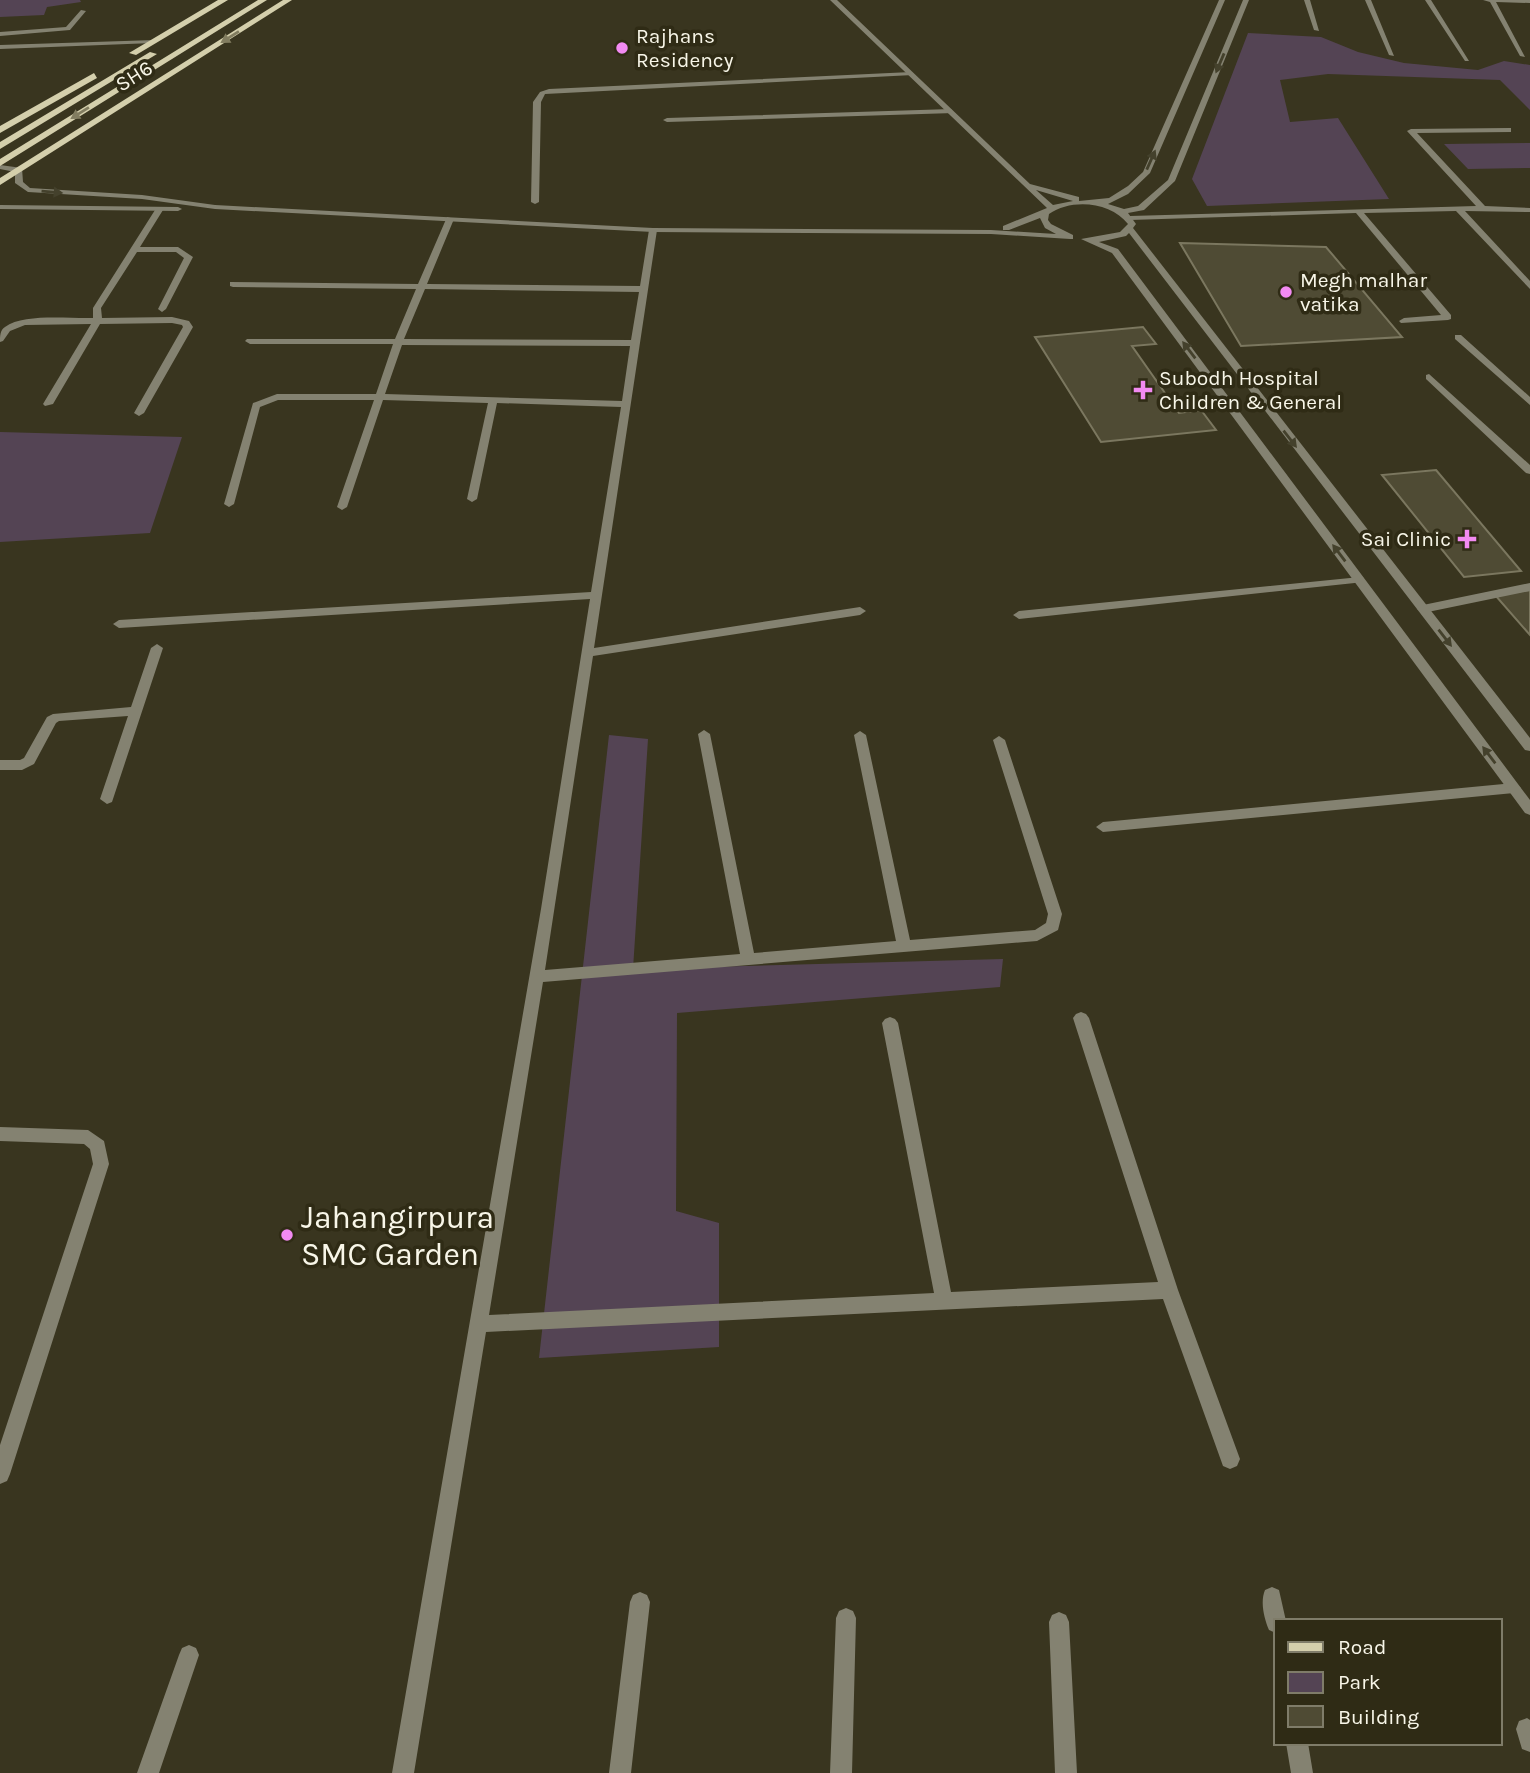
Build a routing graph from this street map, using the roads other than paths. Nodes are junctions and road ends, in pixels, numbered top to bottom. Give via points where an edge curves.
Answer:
1 (224, 0) edge
2 (243, 0) edge
3 (263, 0) edge
4 (288, 0) edge
5 (834, 0) edge
6 (1222, 0) edge
7 (1246, 0) edge
8 (1307, 0) edge
9 (1368, 0) edge
10 (1428, 0) edge
11 (1484, 0) edge
12 (1493, 0) edge
13 (1530, 1) edge
14 (83, 11) dead end
15 (1317, 30) dead end
16 (0, 34) edge
17 (153, 41) junction
18 (0, 47) edge
19 (129, 55) dead end
20 (1392, 55) dead end
21 (1523, 56) dead end
22 (1467, 60) dead end
23 (106, 69) dead end
24 (911, 74) junction
25 (951, 111) junction
26 (667, 120) dead end
27 (1508, 130) dead end
28 (0, 131) edge
29 (0, 146) edge
30 (0, 165) edge
31 (19, 170) junction
32 (0, 182) edge
33 (1028, 184) junction
34 (535, 202) dead end
35 (1088, 202) junction
36 (1102, 204) junction
37 (0, 207) edge
38 (215, 207) junction
39 (1459, 209) junction
40 (1483, 209) junction
41 (159, 210) junction
42 (1048, 210) junction
43 (1530, 210) edge
44 (1359, 212) junction
45 (450, 219) junction
46 (1128, 220) junction
47 (653, 230) junction
48 (991, 232) junction
49 (1070, 237) junction
50 (1085, 239) junction
51 (135, 249) junction
52 (233, 285) dead end
53 (421, 286) junction
54 (1530, 286) edge
55 (644, 289) junction
56 (162, 309) dead end
57 (98, 320) junction
58 (1404, 321) dead end
59 (1458, 337) dead end
60 (0, 338) edge
61 (399, 340) junction
62 (250, 341) dead end
63 (637, 343) junction
64 (1429, 377) dead end
65 (380, 397) junction
66 (493, 400) junction
67 (1530, 402) edge
68 (48, 404) dead end
69 (626, 404) junction
70 (139, 413) dead end
71 (1530, 471) edge
72 (472, 499) dead end
73 (229, 504) dead end
74 (342, 507) dead end
75 (1360, 580) junction
76 (1530, 587) edge
77 (596, 595) junction
78 (1423, 609) junction
79 (860, 611) dead end
80 (1019, 615) dead end
81 (119, 624) dead end
82 (157, 648) dead end
83 (587, 653) junction
84 (137, 711) junction
85 (704, 734) dead end
86 (860, 735) dead end
87 (999, 740) dead end
88 (1530, 747) edge
89 (0, 765) edge
90 (1514, 788) junction
91 (107, 799) dead end
92 (1530, 810) edge
93 (1102, 827) dead end
94 (904, 946) junction
95 (748, 960) junction
96 (536, 977) junction
97 (1081, 1018) dead end
98 (890, 1023) dead end
99 (0, 1134) edge
100 (1169, 1290) junction
101 (944, 1301) junction
102 (478, 1324) junction
103 (1230, 1459) dead end
104 (0, 1474) edge
105 (1272, 1597) dead end
106 (640, 1602) dead end
107 (846, 1618) dead end
108 (1275, 1619) edge
109 (1059, 1622) dead end
110 (189, 1655) dead end
111 (1297, 1745) edge
112 (148, 1773) edge
113 (403, 1773) edge
114 (620, 1773) edge
115 (841, 1773) edge
116 (1066, 1773) edge
117 (1302, 1773) edge

1 - 17 main road, SH6
2 - 29 main road
3 -> 30 main road
4 -> 31 main road, SH6
5 - 24 street
36 -> 6 street via 1146,173
7 -> 46 street via 1171,180
8 - 15 street
9 - 20 street
10 - 22 street
11 - 12 street
12 - 13 street
12 - 21 street
14 - 16 street via 68,29
17 - 18 street
17 - 19 main road, SH6
23 - 28 main road, SH6
24 - 25 street
24 - 34 street via 549,90 537,102
25 - 26 street
25 - 33 street
27 - 40 street via 1411,131
30 - 31 street
31 - 32 main road, SH6
31 -> 38 street via 19,183 28,190
33 - 35 street
33 - 42 street
35 - 36 street
35 - 42 street
36 - 46 street
37 - 41 street
38 - 41 street
38 - 45 street
39 - 40 street
39 - 44 street
39 - 54 street
40 - 43 street
41 - 51 street
42 - 48 street via 1023,224
42 - 49 street via 1044,220 1048,226
44 - 46 street
44 - 58 street via 1448,313 1442,319
45 - 47 street
45 - 53 street
46 - 50 street via 1113,238
46 -> 78 street
47 - 48 street
47 - 55 street
48 - 49 street
49 - 50 street
75 -> 50 street via 1115,251
51 - 56 street via 178,250 189,257
51 - 57 street via 97,309
52 - 53 street
53 - 55 street
53 - 61 street
55 - 63 street
57 - 60 street via 24,322 7,329
57 - 68 street
57 - 70 street via 172,320 188,327
59 - 67 street
61 - 62 street
61 - 63 street
61 - 65 street
63 - 69 street
64 - 71 street
65 - 66 street
65 - 73 street via 277,397 256,405
65 - 74 street
66 - 69 street
66 - 72 street
69 - 77 street
75 - 80 street
90 -> 75 street
76 - 78 street
77 - 81 street
77 - 83 street
78 -> 88 street
79 - 83 street
82 - 84 street
83 - 96 street
84 - 89 street via 51,720 29,761
84 - 91 street
85 - 95 street
86 - 94 street
87 - 94 street via 1055,914 1052,926 1037,934
90 - 92 street
90 - 93 street
94 - 95 street
95 - 96 street
96 - 102 street
97 - 100 street
98 - 101 street
99 - 104 street via 88,1137 98,1146 101,1164
100 - 101 street
100 - 103 street
101 - 102 street
102 - 113 street
105 - 108 street
106 - 114 street
107 - 115 street
109 - 116 street
110 - 112 street
111 - 117 street

